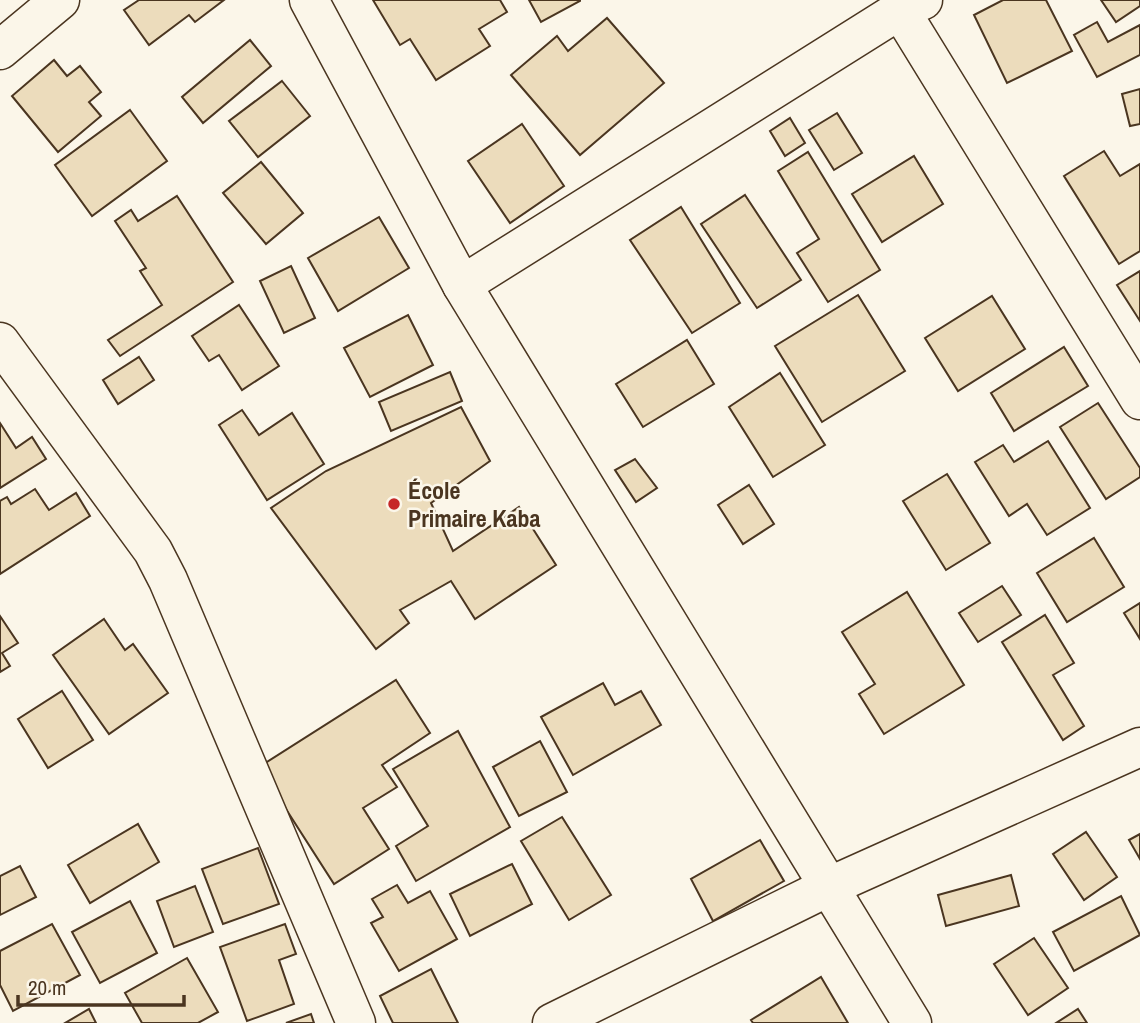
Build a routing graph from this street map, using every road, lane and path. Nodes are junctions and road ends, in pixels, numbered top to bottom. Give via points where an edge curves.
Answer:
1 (60, 0) edge
2 (309, 0) edge
3 (911, 5) edge
4 (0, 50) edge
5 (462, 285) junction
6 (0, 342) edge
7 (1140, 401) edge
8 (1140, 747) edge
9 (828, 887) junction
10 (356, 1023) edge
11 (552, 1023) edge
12 (912, 1023) edge

1 - 4 street
2 - 5 street
3 - 5 street
3 - 7 street
5 - 9 street
6 - 10 street via 153,551
8 - 9 street
9 - 11 street
9 - 12 street

